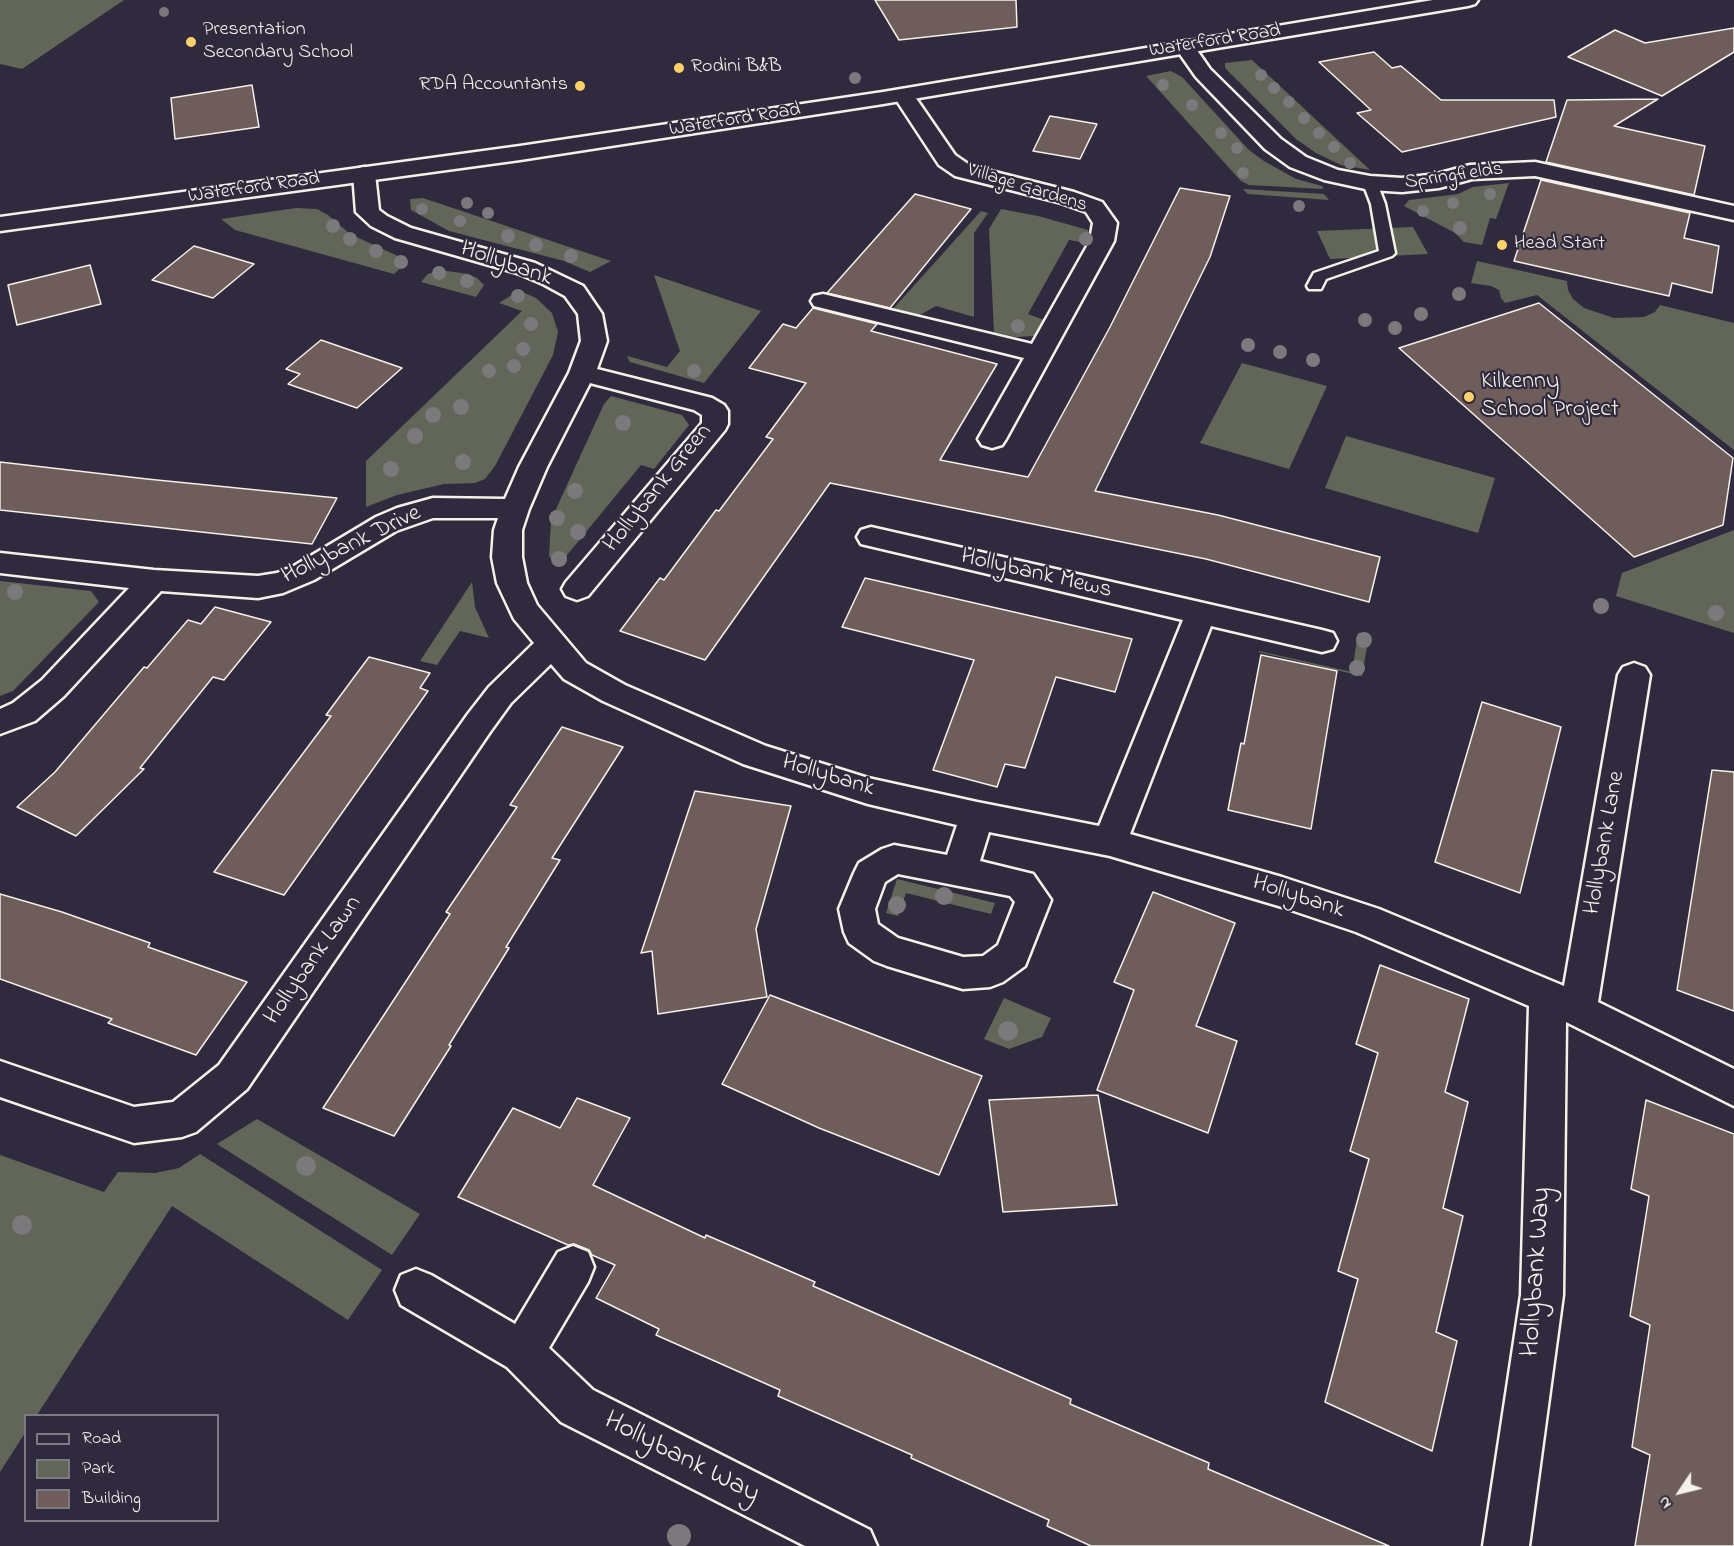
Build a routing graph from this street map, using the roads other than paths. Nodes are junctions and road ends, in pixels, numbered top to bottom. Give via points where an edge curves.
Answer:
1 (1468, 0) edge
2 (1185, 47) junction
3 (904, 95) junction
4 (364, 174) junction
5 (1370, 183) junction
6 (1734, 213) edge
7 (0, 224) edge
8 (1315, 286) dead end
9 (823, 300) dead end
10 (1039, 354) junction
11 (582, 373) junction
12 (993, 439) dead end
13 (515, 509) junction
14 (871, 537) dead end
15 (0, 563) edge
16 (154, 580) junction
17 (577, 589) dead end
18 (1200, 613) junction
19 (1322, 641) dead end
20 (551, 645) junction
21 (1634, 675) dead end
22 (0, 722) edge
23 (977, 816) junction
24 (1110, 842) junction
25 (959, 872) junction
26 (1563, 1004) junction
27 (0, 1079) edge
28 (1734, 1088) edge
29 (573, 1267) dead end
30 (416, 1290) dead end
31 (522, 1352) junction
32 (854, 1546) edge
33 (1506, 1546) edge

1 - 2 street, Waterford Road
2 - 3 street, Waterford Road
2 - 5 street, Springfields via 1203,73 1272,144 1298,162 1332,176
3 - 4 street, Waterford Road
3 - 10 street, Village Gardens via 948,160 963,171 1094,207 1105,223 1102,241
4 - 7 street, Waterford Road
4 - 11 street, Hollybank via 368,212 379,221 403,233 526,268 574,291 590,314 594,341
5 - 6 street, Springfields via 1402,185 1439,181 1470,172 1535,169
5 - 8 lane via 1387,253 1319,276
9 - 10 street
10 - 12 street, Village Gardens
11 - 13 street, Hollybank
11 - 17 street, Hollybank Green via 704,404 715,411 715,424
13 - 16 street, Hollybank Drive via 433,507 386,524 304,573 258,587
13 - 20 street, Hollybank via 508,530 507,557 512,583 525,611
14 - 18 street, Hollybank Mews
15 - 16 street, Hollybank Drive
16 - 22 street via 53,688 24,712
18 - 19 street, Hollybank Mews
18 - 24 street
20 - 23 street, Hollybank via 575,671 614,693 755,755 868,791
20 - 27 street, Hollybank Lawn via 500,695 479,723 233,1077 182,1119 134,1125
21 - 26 street, Hollybank Lane
23 - 24 street, Hollybank
23 - 25 street
24 - 26 street, Hollybank via 1366,920
25 - 25 street via 1021,884 1033,900 1012,955 990,971 963,973 887,950 862,932 857,909 871,873 894,859
26 - 28 street, Hollybank
26 - 33 street, Hollybank Way via 1542,1295
29 - 31 street
30 - 31 street, Hollybank Way
31 - 32 street, Hollybank Way via 577,1406

